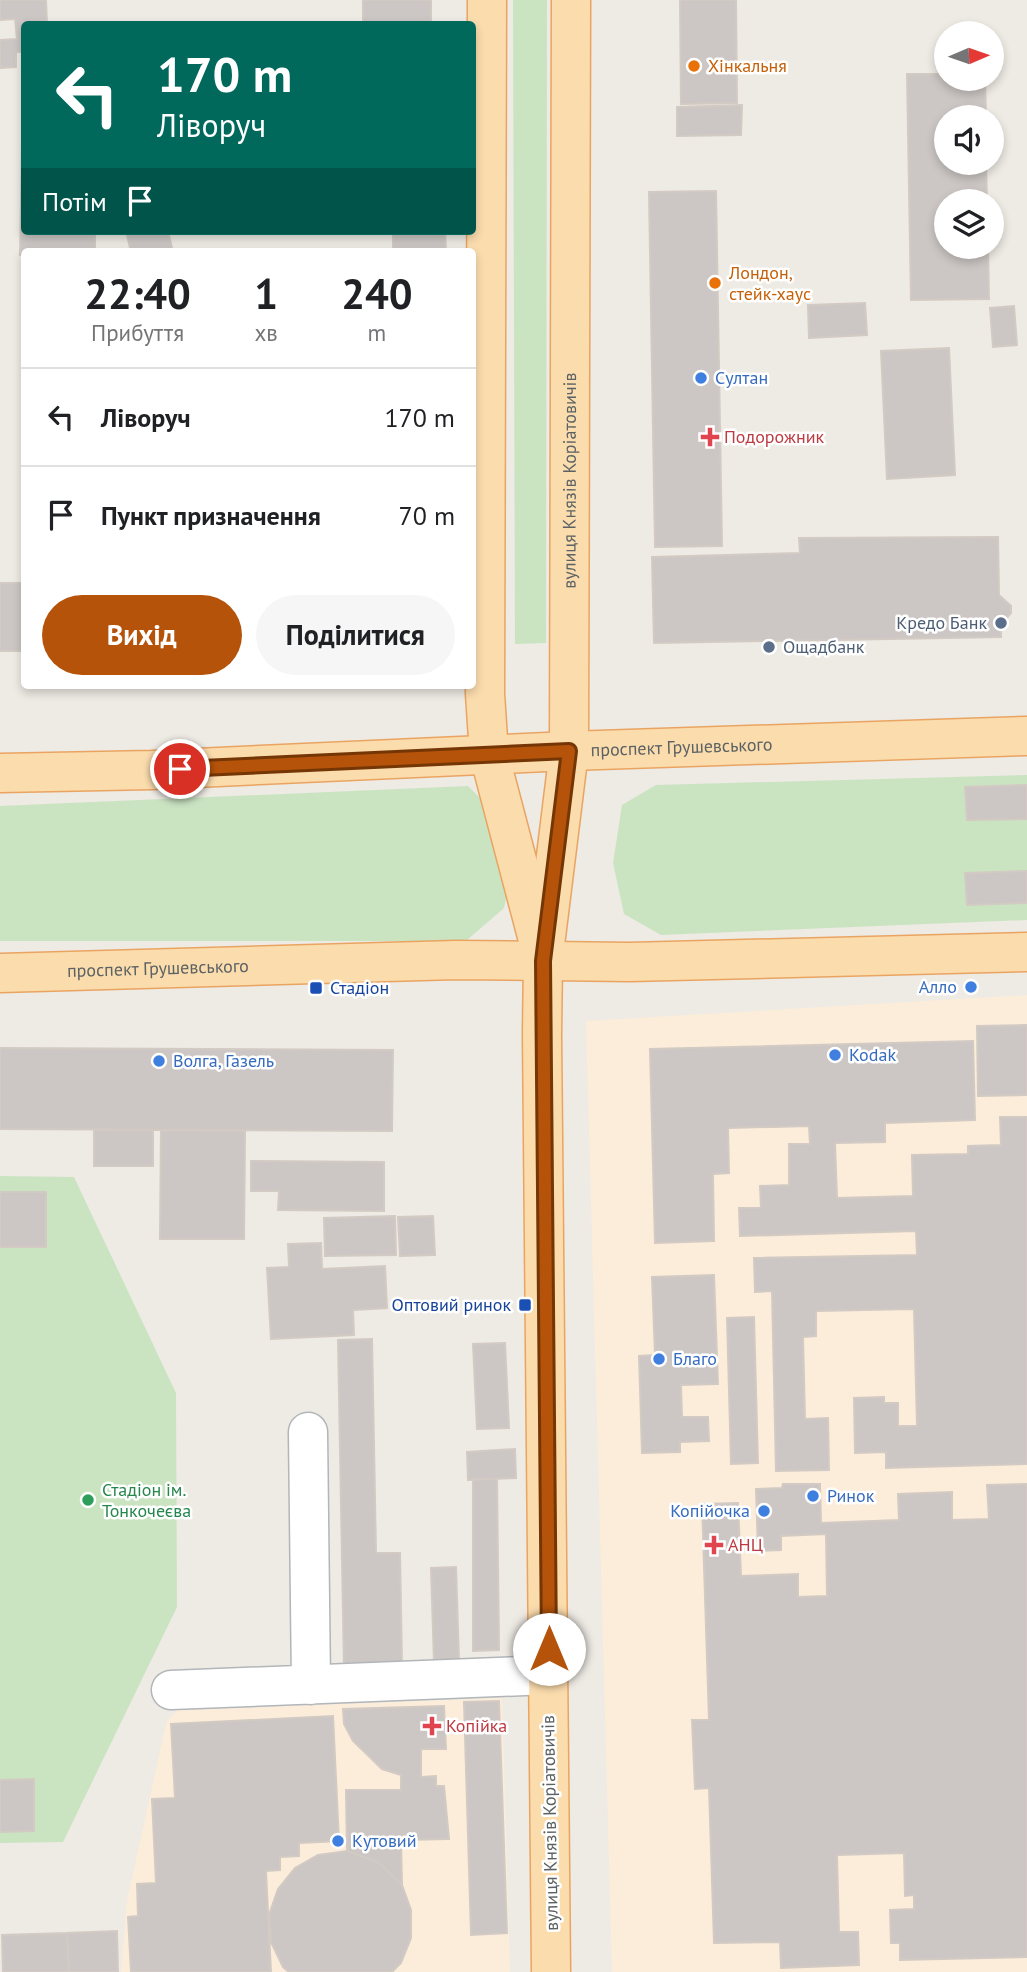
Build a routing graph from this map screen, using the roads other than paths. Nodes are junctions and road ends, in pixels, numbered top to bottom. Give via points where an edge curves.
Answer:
1 (487, 0) edge
2 (571, 0) edge
3 (1027, 736) edge
4 (569, 751) junction
5 (489, 754) junction
6 (0, 773) edge
7 (1027, 952) edge
8 (543, 961) junction
9 (0, 973) edge
10 (308, 1432) dead end
11 (549, 1675) junction
12 (311, 1685) junction
13 (171, 1690) dead end
14 (551, 1972) edge

1 - 5 main road, вулиця Князів Коріатовичів via 485,694
2 - 4 main road, вулиця Князів Коріатовичів
3 - 4 main road, проспект Грушевського
4 - 5 main road, проспект Грушевського
4 - 8 main road, вулиця Князів Коріатовичів
5 - 6 main road, проспект Грушевського
5 - 8 main road, вулиця Князів Коріатовичів
7 - 8 main road, проспект Грушевського
8 - 9 main road, проспект Грушевського
8 - 11 main road, вулиця Князів Коріатовичів
10 - 12 lane
11 - 12 lane
11 - 14 main road, вулиця Князів Коріатовичів
12 - 13 lane

